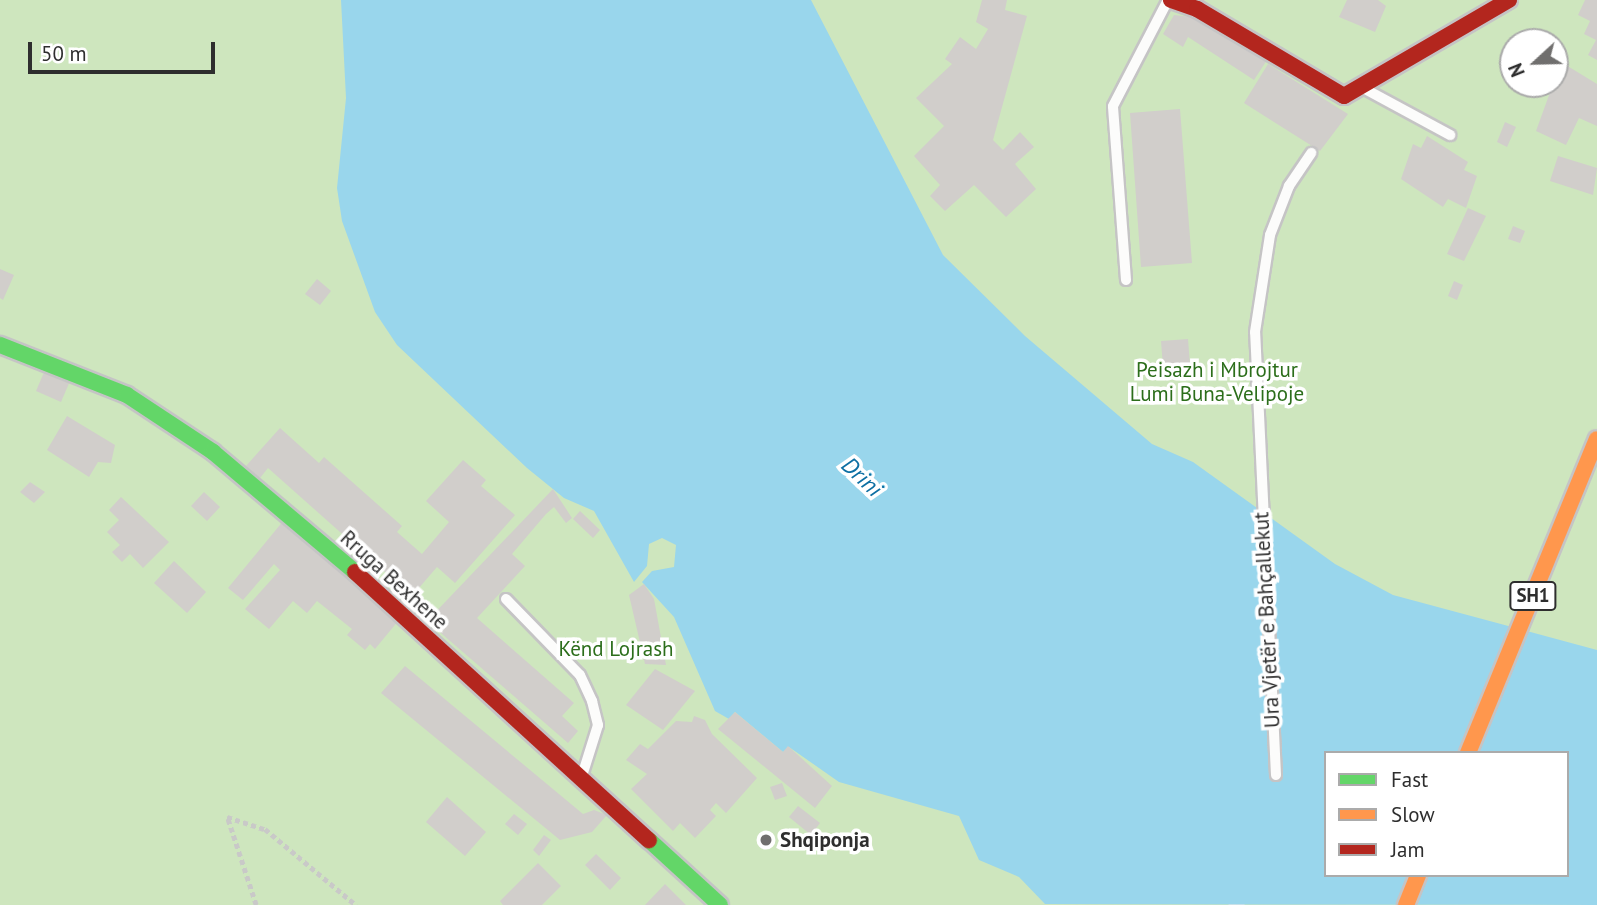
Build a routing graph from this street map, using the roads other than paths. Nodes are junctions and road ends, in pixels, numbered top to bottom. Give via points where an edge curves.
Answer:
1 (1170, 0) edge
2 (1509, 0) edge
3 (1365, 89) junction
4 (1450, 135) dead end
5 (1311, 153) dead end
6 (1126, 280) dead end
7 (0, 345) edge
8 (1597, 439) edge
9 (506, 599) dead end
10 (1469, 751) edge
11 (1276, 775) dead end
12 (581, 779) junction
13 (1417, 877) edge
14 (720, 905) edge
15 (1406, 905) edge

1 - 3 street via 1197,9 1331,91 1344,96
1 - 6 lane via 1112,106
2 - 3 street
3 - 4 lane
5 - 11 lane, Ura Vjetër e Bahçallekut via 1284,198 1261,275 1255,332
7 - 12 street, Rruga Bexhene via 127,395 203,445 364,579
8 - 10 street, SH1
9 - 12 lane via 580,674 592,701 598,725
12 - 14 street, Rruga Bexhene
13 - 15 street

